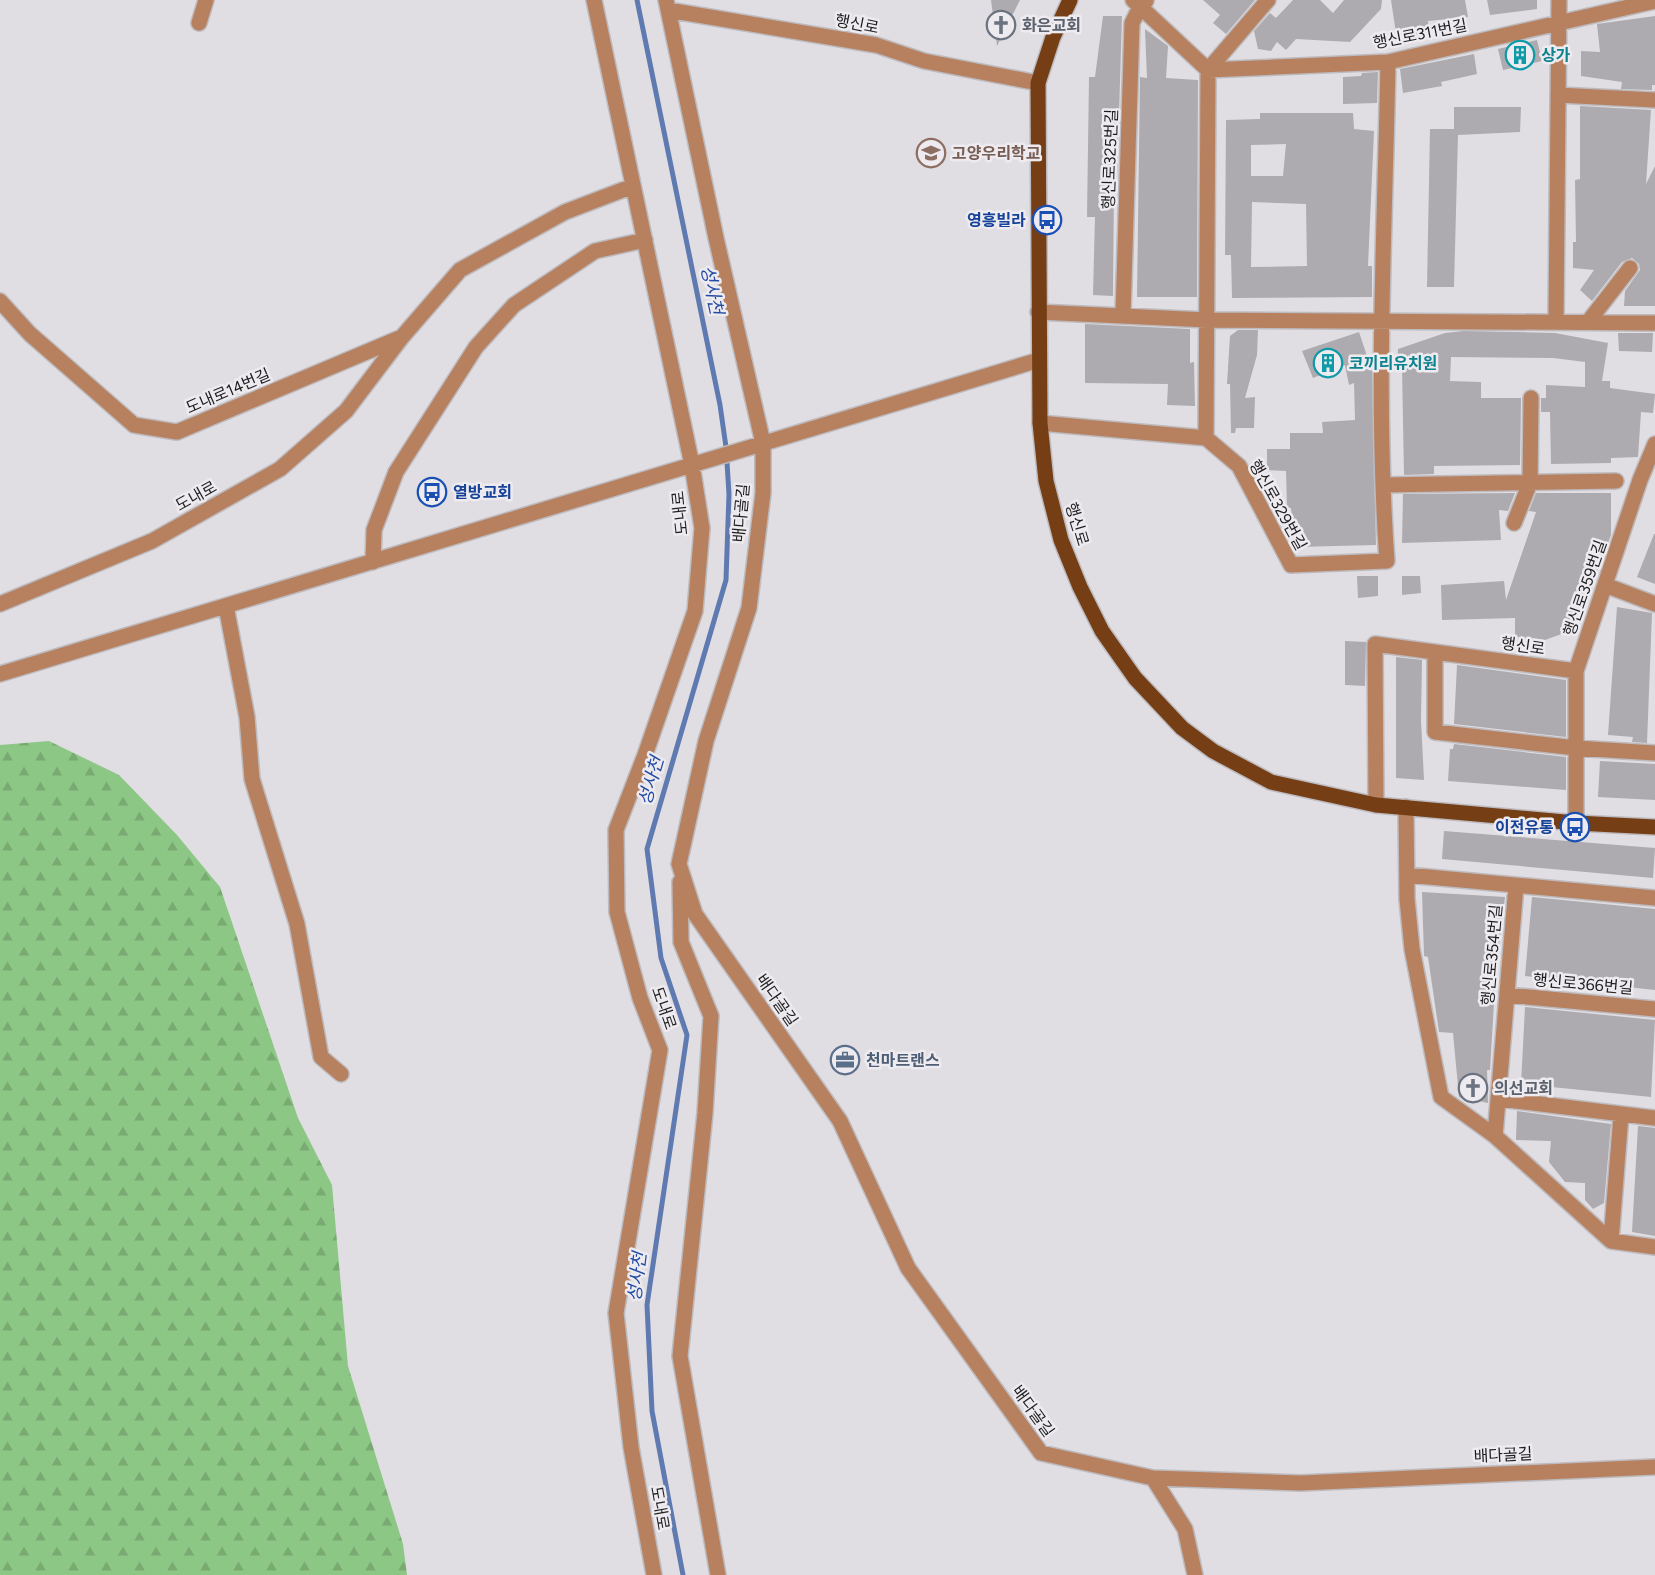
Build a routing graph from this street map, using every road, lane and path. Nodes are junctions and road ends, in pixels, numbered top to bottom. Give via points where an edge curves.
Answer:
1 (206, 0) edge
2 (594, 0) edge
3 (1070, 0) edge
4 (1268, 0) edge
5 (1559, 0) edge
6 (1655, 1) edge
7 (1140, 2) edge
8 (667, 5) edge
9 (199, 23) dead end
10 (1558, 23) junction
11 (1388, 62) junction
12 (1208, 70) junction
13 (1038, 82) junction
14 (1558, 95) junction
15 (1655, 100) edge
16 (633, 186) junction
17 (645, 240) junction
18 (1630, 268) dead end
19 (0, 301) edge
20 (1038, 312) junction
21 (1123, 314) junction
22 (1383, 319) junction
23 (1207, 320) junction
24 (1556, 321) junction
25 (1588, 322) junction
26 (1655, 323) edge
27 (402, 337) junction
28 (1039, 360) junction
29 (1530, 398) dead end
30 (1040, 423) junction
31 (1206, 438) junction
32 (1655, 444) edge
33 (757, 445) junction
34 (697, 463) junction
35 (1616, 481) dead end
36 (1530, 483) junction
37 (1383, 485) junction
38 (1514, 524) dead end
39 (373, 562) junction
40 (1605, 585) junction
41 (0, 604) edge
42 (1655, 604) edge
43 (226, 606) junction
44 (1435, 652) junction
45 (1576, 671) junction
46 (0, 674) edge
47 (1576, 748) junction
48 (1655, 753) edge
49 (1376, 805) junction
50 (1406, 807) junction
51 (1576, 823) junction
52 (1655, 827) edge
53 (680, 864) junction
54 (1407, 875) junction
55 (1516, 886) junction
56 (1655, 898) edge
57 (1507, 995) junction
58 (1655, 1009) edge
59 (341, 1074) dead end
60 (1499, 1099) junction
61 (1621, 1115) junction
62 (1655, 1118) edge
63 (1495, 1136) junction
64 (1611, 1241) junction
65 (1655, 1247) edge
66 (1655, 1467) edge
67 (1153, 1478) junction
68 (654, 1575) edge
69 (718, 1575) edge
70 (1195, 1575) edge

1 - 9 street
2 - 16 street
3 - 13 main road, 행신로
4 - 12 street
5 - 10 street
6 - 10 street, 행신로311번길
7 - 12 street
7 - 21 street, 행신로325번길 via 1132,23
8 - 13 street, 행신로 via 876,45 924,61
8 - 33 street, 배다골길
10 - 11 street, 행신로311번길
10 - 14 street
11 - 12 street, 행신로311번길
11 - 22 street
12 - 23 street
13 - 20 main road, 행신로
14 - 15 street
14 - 24 street
16 - 17 street
16 - 27 street, 도내로 via 565,212 460,270
17 - 34 street
17 - 39 street via 595,251 513,305 476,347 396,472 374,530
18 - 25 street
19 - 27 street, 도내로14번길 via 39,342 134,425 177,432
20 - 21 street
20 - 28 main road, 행신로
21 - 23 street
22 - 23 street
22 - 24 street
22 - 37 street
23 - 31 street
24 - 25 street
25 - 26 street
27 - 41 street, 도내로 via 346,411 280,470 152,542
28 - 30 main road, 행신로
28 - 33 street
29 - 36 street
30 - 31 street
30 - 49 main road, 행신로 via 1046,481 1061,540 1102,631 1135,678 1182,728 1213,751 1271,782
31 - 37 street, 행신로329번길 via 1239,466 1291,565 1387,561
32 - 40 street, 행신로359번길
33 - 34 street
33 - 53 street, 배다골길 via 763,493 749,609 706,741
34 - 39 street, 도내로
34 - 68 street, 도내로 via 702,528 695,611 616,830 617,912 640,998 660,1050 616,1313 631,1447
35 - 36 street
36 - 37 street
36 - 38 street
39 - 43 street, 도내로
40 - 42 street
40 - 45 street, 행신로359번길
43 - 46 street, 도내로
43 - 59 street via 247,717 252,779 297,924 321,1056
44 - 45 street, 행신로
44 - 47 street via 1435,732
44 - 49 street, 행신로 via 1375,644
45 - 47 street, 행신로359번길
47 - 48 street
47 - 51 street, 행신로359번길
49 - 50 main road, 행신로
50 - 51 main road, 행신로
50 - 54 street
51 - 52 main road, 행신로
53 - 67 street, 배다골길 via 695,914 840,1121 908,1268 1041,1453
53 - 69 street, 배다골길 via 681,942 711,1016 680,1356
54 - 55 street, 행신로354번길
54 - 63 street via 1412,949 1441,1097
55 - 56 street
55 - 57 street, 행신로354번길
57 - 58 street, 행신로366번길
57 - 60 street, 행신로354번길
60 - 61 street
60 - 63 street, 행신로354번길
61 - 62 street
61 - 64 street
63 - 64 street
64 - 65 street
66 - 67 street, 배다골길 via 1300,1483
67 - 70 street via 1185,1529

